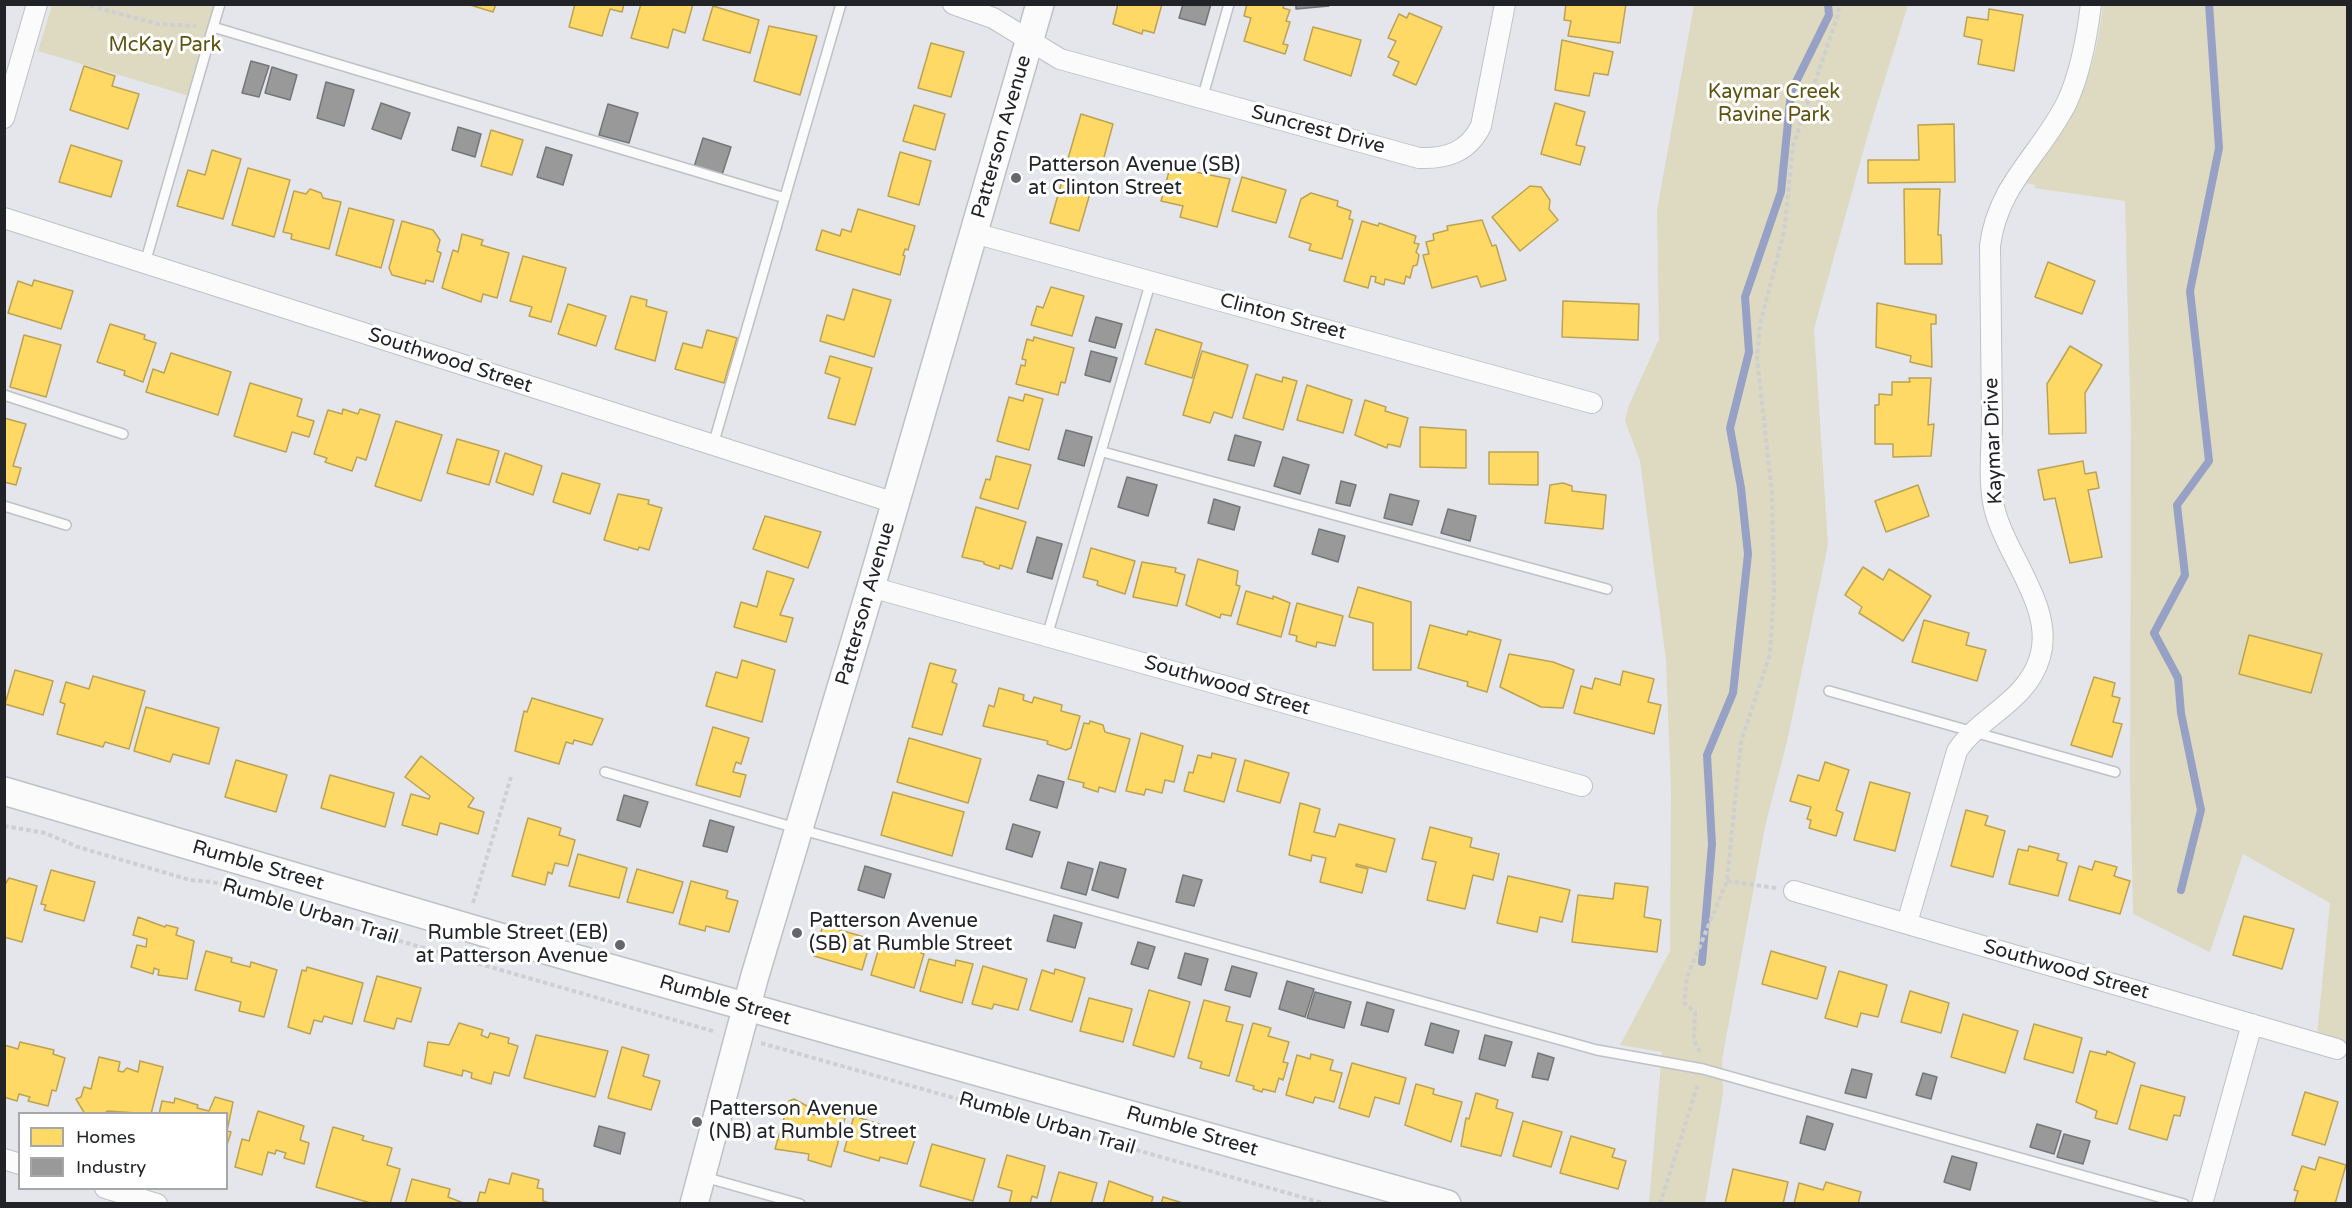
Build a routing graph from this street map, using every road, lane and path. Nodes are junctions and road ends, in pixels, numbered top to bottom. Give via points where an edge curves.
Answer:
1 (37, 4) edge
2 (83, 4) edge
3 (220, 4) edge
4 (841, 4) edge
5 (953, 4) edge
6 (1040, 4) edge
7 (1229, 4) edge
8 (1505, 4) edge
9 (1839, 4) edge
10 (2091, 4) edge
11 (213, 27) junction
12 (1030, 40) junction
13 (1202, 99) junction
14 (4, 118) edge
15 (785, 198) junction
16 (4, 218) edge
17 (974, 233) junction
18 (145, 263) junction
19 (1151, 281) junction
20 (4, 395) edge
21 (1592, 403) dead end
22 (123, 434) dead end
23 (713, 446) junction
24 (1103, 452) junction
25 (895, 503) junction
26 (4, 506) edge
27 (66, 525) dead end
28 (871, 587) junction
29 (1607, 589) dead end
30 (1047, 636) junction
31 (1829, 691) dead end
32 (1972, 732) junction
33 (605, 771) dead end
34 (2115, 772) dead end
35 (511, 777) dead end
36 (1582, 786) dead end
37 (4, 791) edge
38 (4, 826) edge
39 (800, 829) junction
40 (1727, 881) junction
41 (1794, 891) joint
42 (473, 903) dead end
43 (1907, 924) junction
44 (746, 1006) junction
45 (2252, 1024) junction
46 (720, 1032) dead end
47 (769, 1045) dead end
48 (2337, 1049) dead end
49 (1702, 1069) junction
50 (701, 1176) junction
51 (112, 1190) edge
52 (1429, 1201) edge
53 (157, 1203) edge
54 (694, 1203) edge
55 (800, 1203) edge
56 (1326, 1203) edge
57 (1660, 1203) edge
58 (2184, 1203) edge
59 (2202, 1203) edge

1 - 14 street
2 - 11 path via 158,24
3 - 11 lane
4 - 15 lane
5 - 12 street, Suncrest Drive via 993,18
6 - 12 street, Patterson Avenue
7 - 13 lane
8 - 13 street, Suncrest Drive via 1481,126 1474,139 1451,155 1419,158
9 - 40 path via 1794,146 1784,232 1760,324 1757,358 1772,493 1774,602 1770,654 1741,742
10 - 32 street, Kaymar Drive via 2082,57 2066,104 2001,200 1993,226 1990,258 1994,507 2042,618 2044,634 2040,658 2026,685 2010,703
11 - 15 lane
11 - 18 lane
12 - 13 street, Suncrest Drive via 1060,58
12 - 17 street, Patterson Avenue
15 - 23 lane
16 - 18 street, Southwood Street
17 - 19 street, Clinton Street
17 - 25 street, Patterson Avenue
18 - 23 street, Southwood Street
19 - 21 street, Clinton Street
19 - 24 lane
20 - 22 lane
23 - 25 street, Southwood Street
24 - 29 lane
24 - 30 lane
25 - 28 street, Patterson Avenue
26 - 27 lane
28 - 30 street, Southwood Street
28 - 39 street, Patterson Avenue
30 - 36 street, Southwood Street
31 - 32 lane
32 - 34 lane
32 - 43 street, Kaymar Drive via 1953,759
33 - 39 lane
35 - 42 path
37 - 44 street, Rumble Street
38 - 46 path, Rumble Urban Trail via 45,833 138,865 190,880 213,882 268,903
39 - 44 street, Patterson Avenue
39 - 49 lane via 1597,1050
40 - 41 path
40 - 49 path via 1686,977 1684,1004 1695,1012 1694,1040 1704,1060
41 - 43 street, Southwood Street
43 - 45 street, Southwood Street
44 - 50 street, Patterson Avenue
44 - 52 street, Rumble Street
45 - 48 street, Southwood Street
45 - 59 street
47 - 56 path, Rumble Urban Trail
49 - 57 path
49 - 58 lane
50 - 54 street, Patterson Avenue
50 - 55 lane
51 - 53 street

